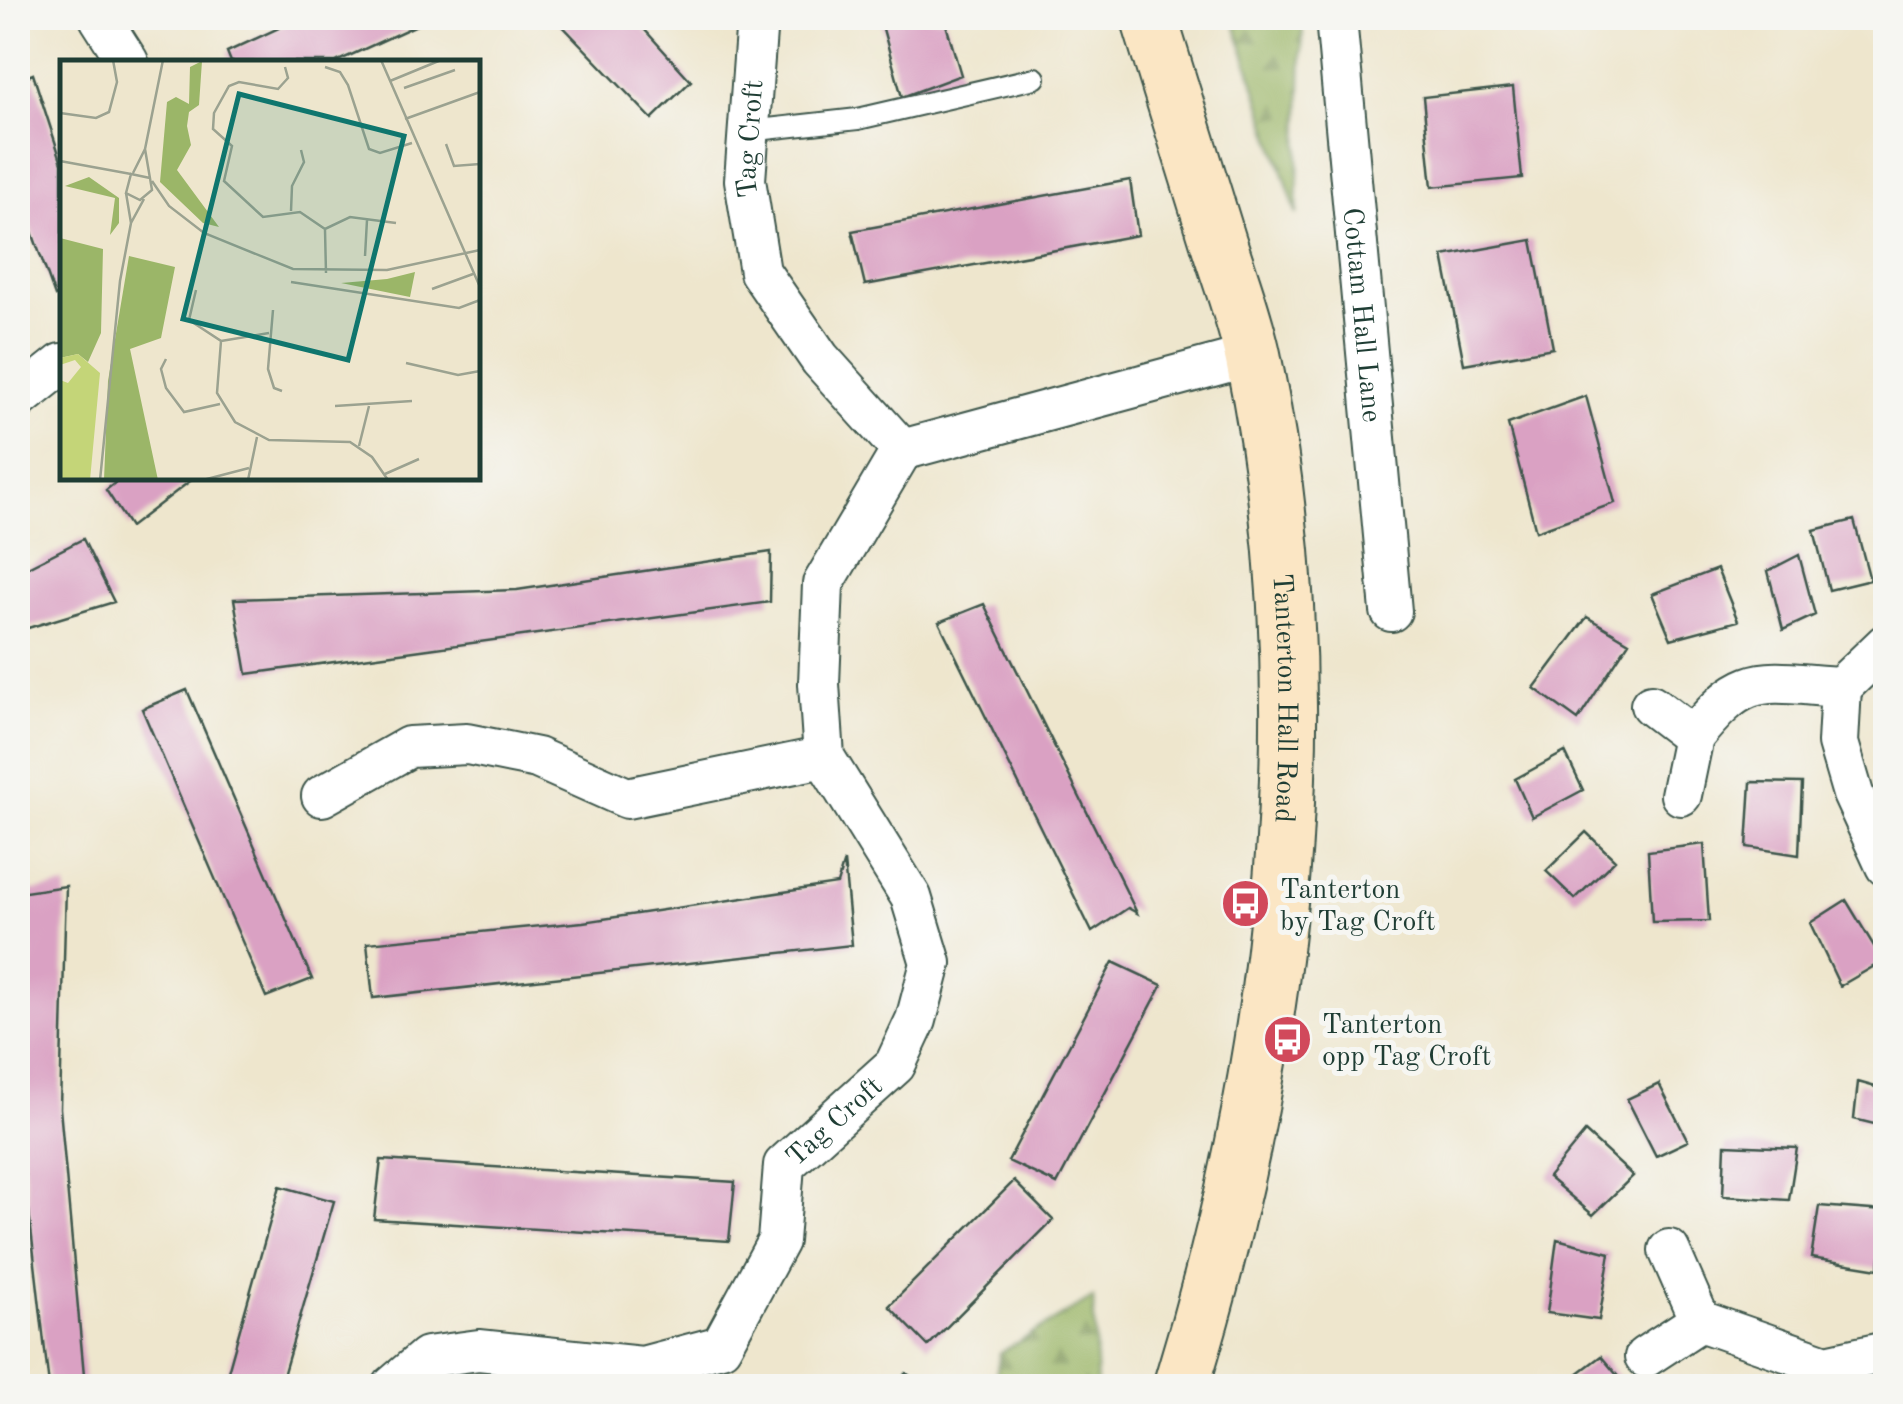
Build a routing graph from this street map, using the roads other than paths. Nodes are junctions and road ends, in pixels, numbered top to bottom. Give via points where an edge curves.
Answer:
1 (100, 18) edge
2 (757, 18) edge
3 (1149, 18) edge
4 (1336, 18) edge
5 (127, 60) edge
6 (1035, 78) dead end
7 (748, 131) junction
8 (1253, 355) junction
9 (60, 366) edge
10 (18, 399) edge
11 (902, 450) junction
12 (1392, 611) dead end
13 (1886, 644) edge
14 (1841, 687) junction
15 (1651, 705) dead end
16 (1693, 737) junction
17 (824, 757) junction
18 (1681, 795) dead end
19 (322, 796) dead end
20 (1886, 866) edge
21 (1669, 1250) dead end
22 (1700, 1320) junction
23 (1886, 1352) edge
24 (1645, 1357) dead end
25 (394, 1386) edge
26 (1181, 1386) edge

1 - 5 street
2 - 7 street, Tag Croft
3 - 8 street, Tanterton Hall Road
4 - 12 street, Cottam Hall Lane
6 - 7 lane via 858,119
7 - 11 street, Tag Croft via 745,180 760,272 820,359
8 - 11 street
8 - 26 street, Tanterton Hall Road via 1286,627 1284,874 1237,1180
9 - 10 street
11 - 17 street, Tag Croft via 824,584
13 - 14 street
14 - 16 street via 1762,682 1725,698
14 - 20 street via 1838,743
15 - 16 street
16 - 18 street
17 - 19 street via 627,798 537,758 467,744 409,747
17 - 25 street, Tag Croft via 911,897 932,963 895,1065 784,1166 778,1241 721,1346 642,1367 479,1350 427,1356
21 - 22 street
22 - 23 street via 1826,1365
22 - 24 street

